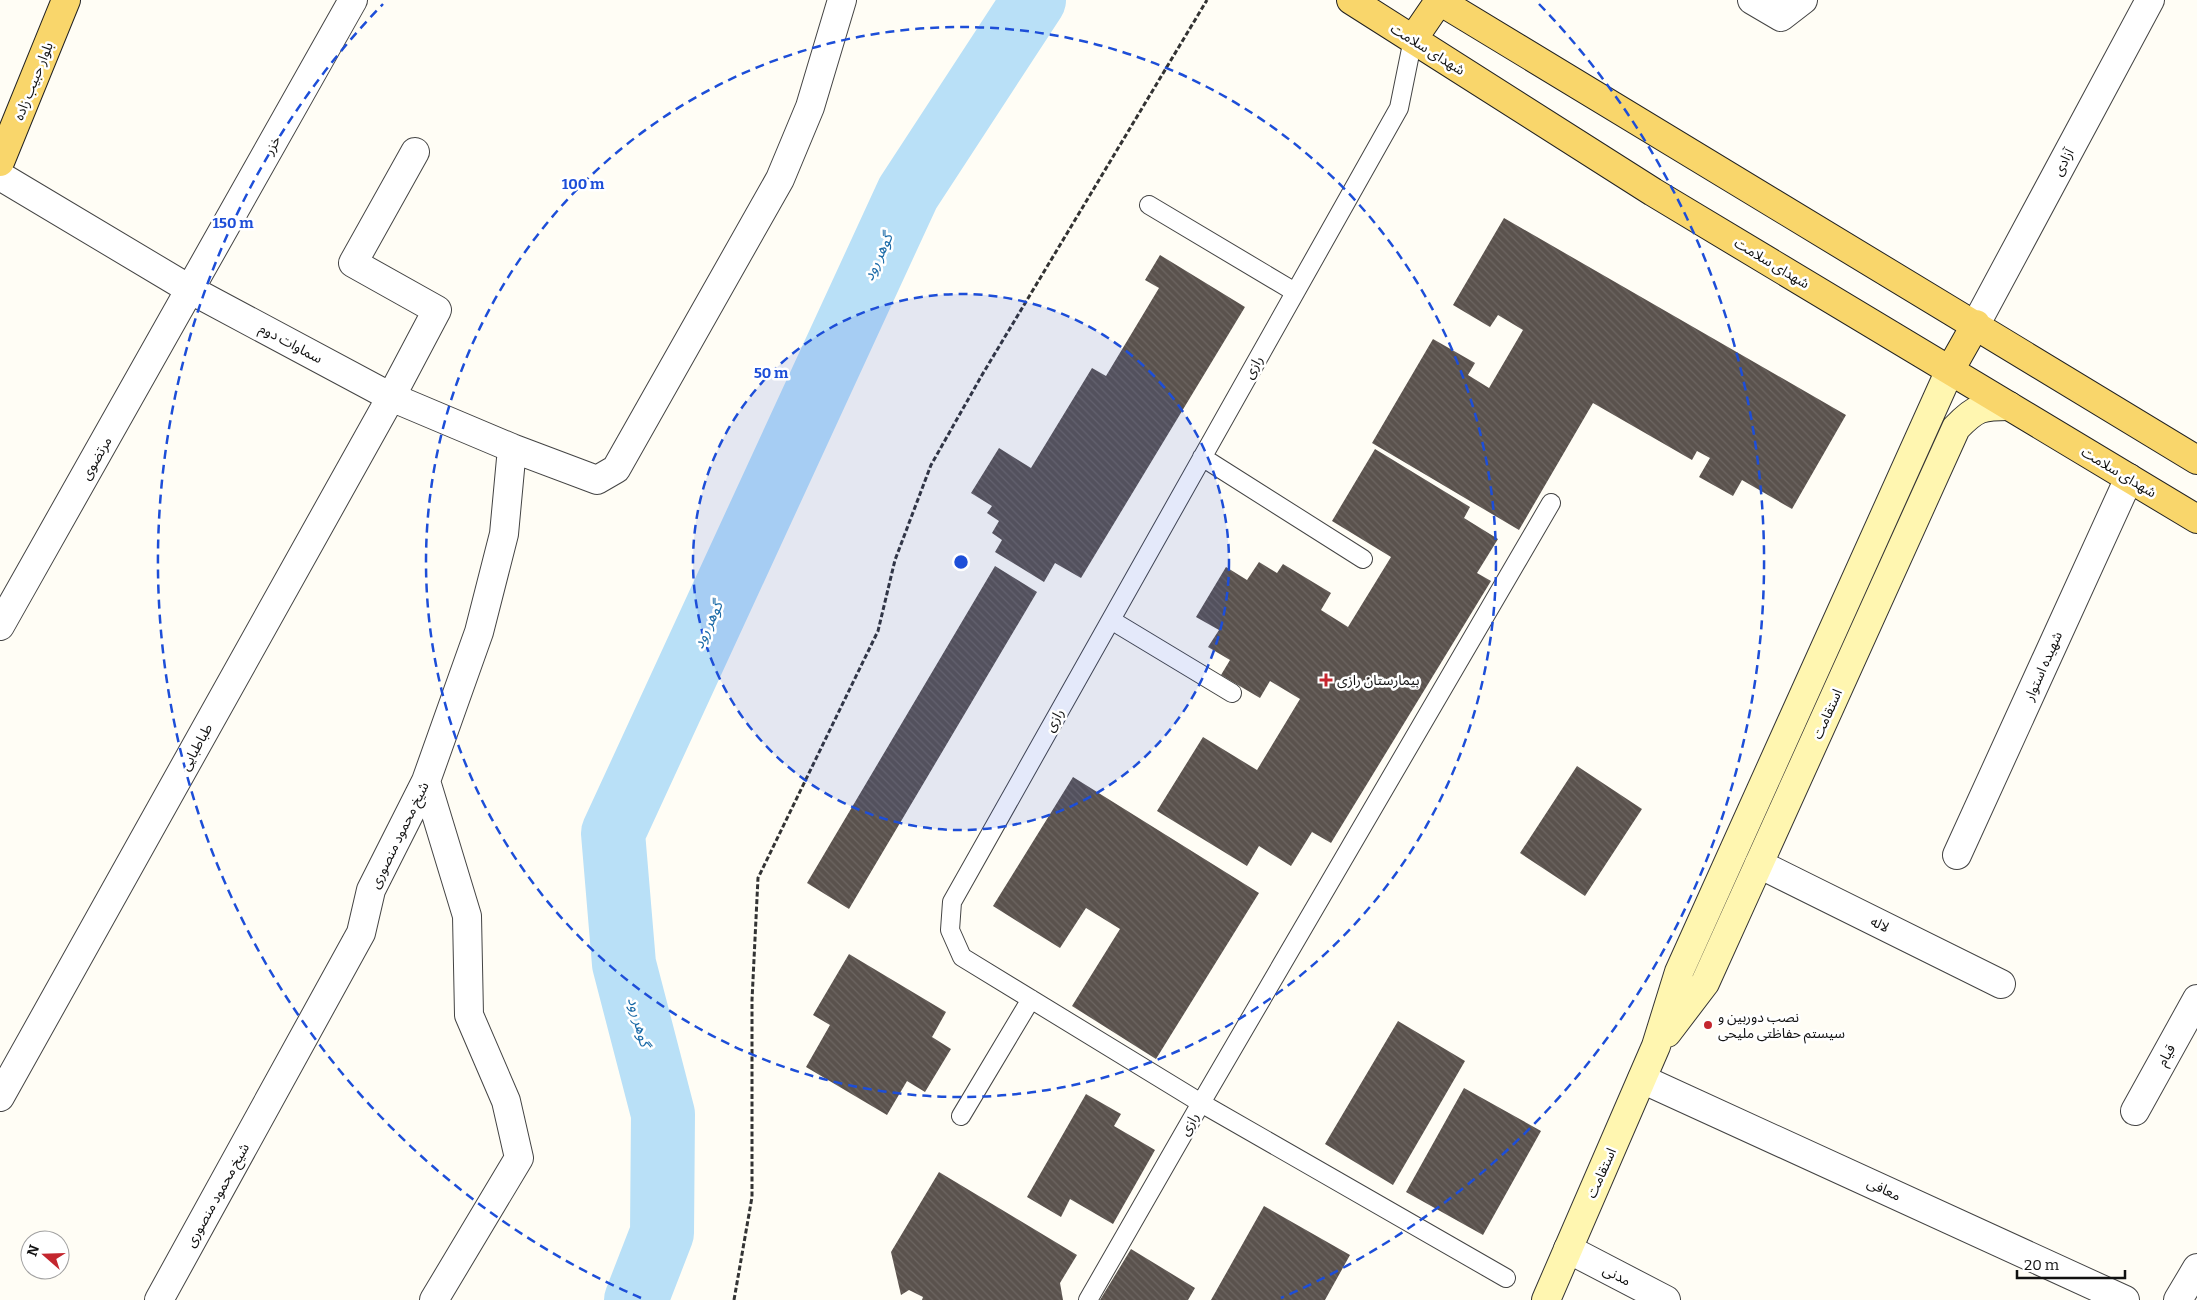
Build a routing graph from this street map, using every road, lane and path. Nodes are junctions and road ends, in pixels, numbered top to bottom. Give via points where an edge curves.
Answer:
1 (66, 0) edge
2 (353, 0) edge
3 (842, 0) edge
4 (1207, 0) edge
5 (1351, 0) edge
6 (1439, 0) edge
7 (1752, 0) edge
8 (1804, 0) edge
9 (2150, 0) edge
10 (1413, 39) junction
11 (415, 152) dead end
12 (0, 162) edge
13 (0, 176) edge
14 (1149, 205) dead end
15 (191, 290) junction
16 (1295, 292) junction
17 (1976, 324) junction
18 (1950, 370) junction
19 (391, 397) junction
20 (2009, 406) junction
21 (512, 448) junction
22 (1202, 457) junction
23 (2197, 460) edge
24 (2129, 478) junction
25 (1551, 503) dead end
26 (2197, 519) edge
27 (1363, 559) dead end
28 (1111, 620) junction
29 (0, 626) edge
30 (1232, 693) dead end
31 (426, 781) junction
32 (1957, 856) dead end
33 (1759, 864) junction
34 (2001, 984) dead end
35 (1031, 999) junction
36 (2197, 999) edge
37 (1656, 1046) junction
38 (1642, 1079) junction
39 (0, 1097) edge
40 (1201, 1103) junction
41 (2135, 1110) dead end
42 (961, 1116) dead end
43 (1568, 1249) junction
44 (2197, 1268) edge
45 (1506, 1278) dead end
46 (158, 1300) edge
47 (434, 1300) edge
48 (734, 1300) edge
49 (1088, 1300) edge
50 (1546, 1300) edge
51 (1666, 1300) edge
52 (2125, 1300) edge
53 (2178, 1300) edge

1 - 12 main road, بلوار حبیب زاده
2 - 15 street, خزر
3 - 21 street, سماوات دوم via 810,107 780,179 616,469 597,480
4 - 48 path via 931,465 895,560 878,631 758,878 752,1000 752,1197
5 - 10 main road, شهدای سلامت
6 - 10 main road
6 - 17 main road
7 - 8 street via 1781,17
9 - 17 street, آزادی
10 - 16 lane, رازی via 1398,108
10 - 18 main road, شهدای سلامت via 1652,192
11 - 19 street, طباطبایی via 353,263 437,310
13 - 15 street, سماوات دوم
14 - 16 lane
15 - 19 street, سماوات دوم
15 - 29 street, مرتضوی
16 - 22 lane, رازی
17 - 18 main road
17 - 23 main road
18 - 20 main road, شهدای سلامت
18 - 37 main road, استقامت via 1679,972
19 - 21 street, سماوات دوم
19 - 39 street, طباطبایی
20 - 24 main road, شهدای سلامت
20 - 33 main road, استقامت via 1984,406 1956,428
21 - 31 street, شیخ محمود منصوری via 504,534 479,632
22 - 27 lane
22 - 28 lane, رازی
24 - 26 main road, شهدای سلامت
24 - 32 street, شهیده استوار
25 - 40 lane
28 - 30 lane
28 - 35 lane, رازی via 952,902 950,930 962,956
31 - 46 street, شیخ محمود منصوری via 371,890 361,933
31 - 47 street via 468,916 469,1015 506,1101 519,1158
33 - 34 street, لاله
33 - 37 main road, استقامت via 1705,984
35 - 40 lane, رازی
35 - 42 lane
36 - 41 street, قیام
37 - 38 main road, استقامت
38 - 43 main road, استقامت
38 - 52 street, معافی
40 - 45 lane
40 - 49 lane, رازی
43 - 50 main road, استقامت
43 - 51 street, مدنی
44 - 53 street

